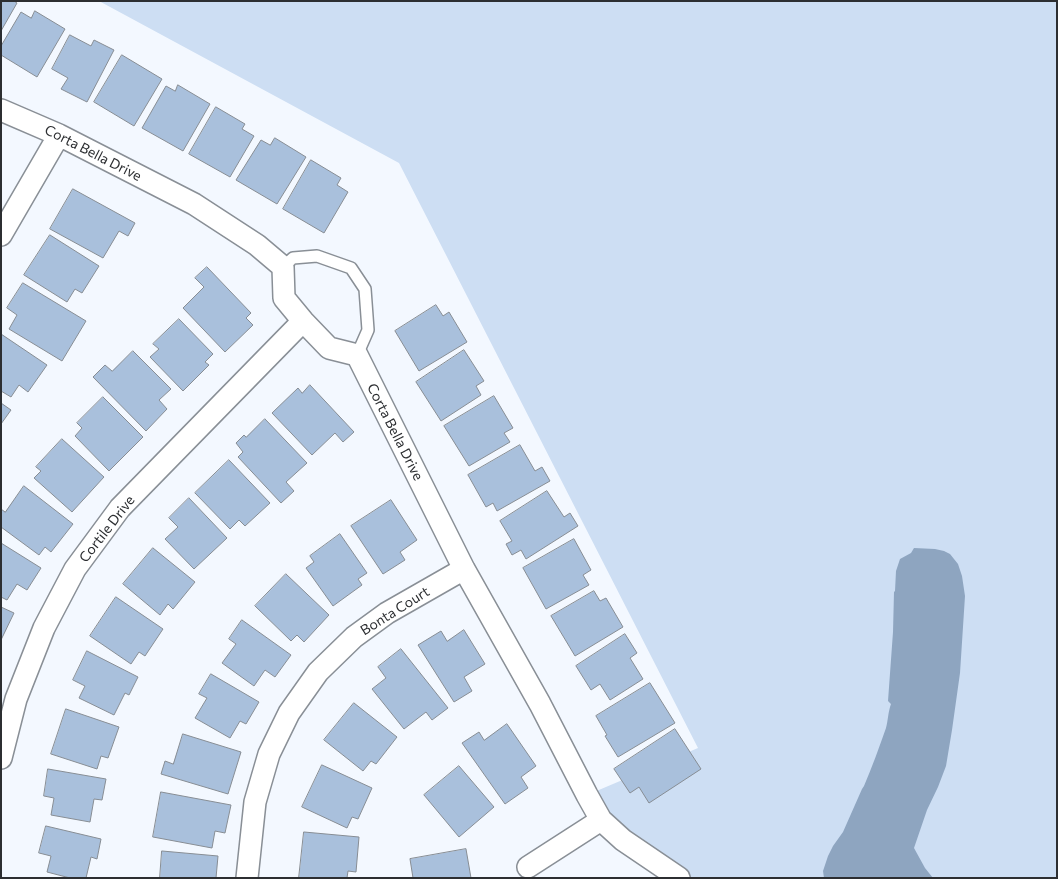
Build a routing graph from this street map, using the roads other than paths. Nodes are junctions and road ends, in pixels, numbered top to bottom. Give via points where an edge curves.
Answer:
1 (1, 110) edge
2 (59, 135) junction
3 (1, 235) edge
4 (283, 267) junction
5 (302, 321) junction
6 (357, 355) junction
7 (464, 569) junction
8 (1, 758) edge
9 (601, 820) junction
10 (528, 867) dead end
11 (247, 878) edge
12 (679, 878) edge

1 - 2 street, Corta Bella Drive
2 - 3 street
2 - 4 street, Corta Bella Drive via 194,204 257,245
4 - 5 street via 284,298
4 - 6 lane via 293,258 316,256 351,268 365,289 368,330
5 - 6 street via 329,348
5 - 8 street, Cortile Drive via 120,508 75,569 40,637 16,699
6 - 7 street, Corta Bella Drive
7 - 9 street, Corta Bella Drive
7 - 11 street, Bonta Court via 387,613 354,637 318,672 289,713 269,754 255,802
9 - 10 street
9 - 12 street, Corta Bella Drive via 623,840

